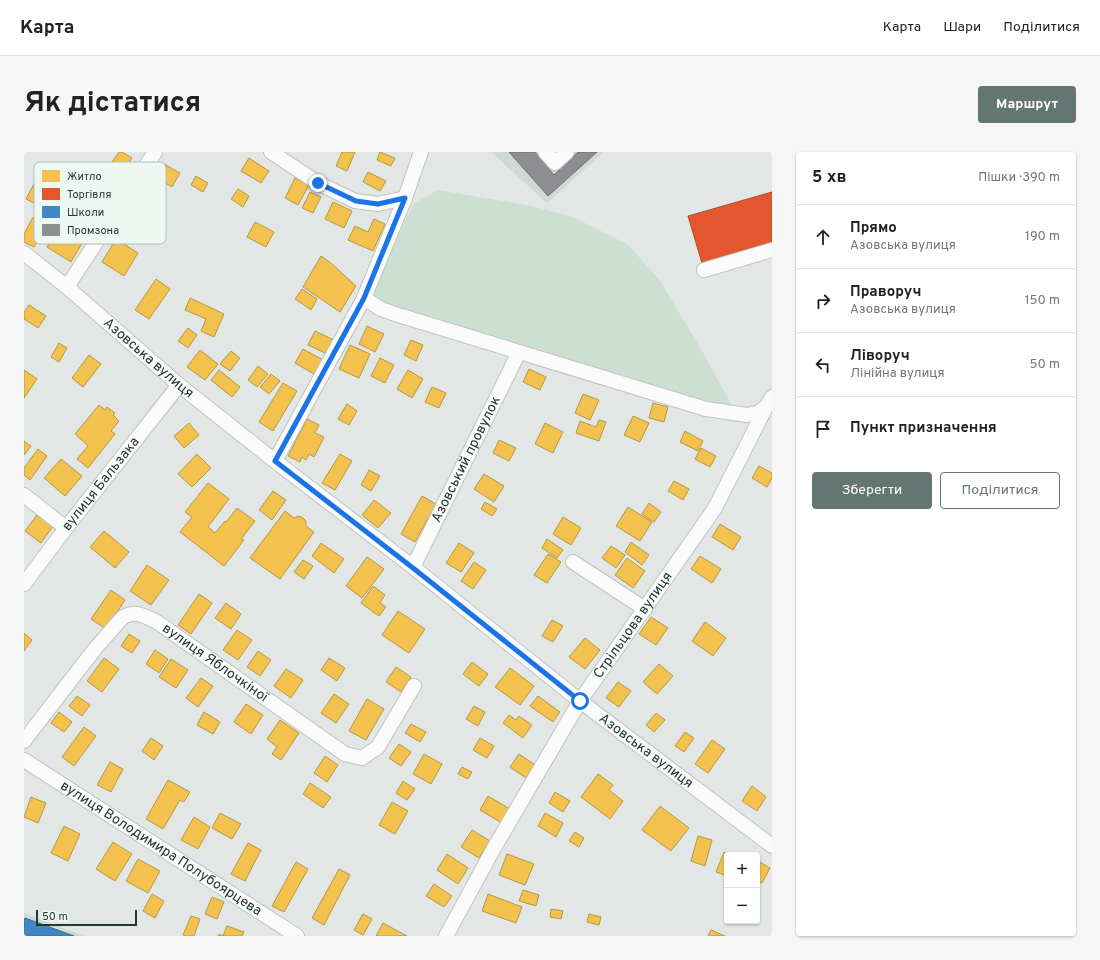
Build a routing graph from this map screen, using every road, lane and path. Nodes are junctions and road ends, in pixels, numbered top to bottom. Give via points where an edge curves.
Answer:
1 (155, 152) edge
2 (271, 152) edge
3 (422, 152) edge
4 (545, 152) edge
5 (567, 152) edge
6 (148, 162) edge
7 (405, 198) junction
8 (94, 244) edge
9 (772, 250) edge
10 (24, 253) edge
11 (704, 270) dead end
12 (66, 287) junction
13 (364, 298) junction
14 (519, 352) junction
15 (179, 385) junction
16 (769, 402) edge
17 (275, 461) junction
18 (24, 495) edge
19 (66, 528) junction
20 (573, 562) dead end
21 (413, 568) junction
22 (24, 584) edge
23 (645, 609) junction
24 (414, 686) dead end
25 (580, 701) junction
26 (24, 741) edge
27 (24, 760) edge
28 (772, 846) edge
29 (297, 936) edge
30 (446, 936) edge

1 - 6 street
2 - 7 street via 318,183 356,201 378,204
3 - 7 street
4 - 5 street via 555,163
7 - 13 street
8 - 12 street
9 - 11 street
10 - 12 street, Азовська вулиця
12 - 15 street, Азовська вулиця
13 - 14 street via 395,314
13 - 17 street
14 - 16 street via 706,409 757,413
14 - 21 street, Азовський провулок
15 - 17 street, Азовська вулиця
15 - 19 street, вулиця Бальзака
16 - 23 street, Стрільцова вулиця via 716,508
17 - 21 street, Азовська вулиця
18 - 19 street
19 - 22 street, вулиця Бальзака
20 - 23 street
21 - 25 street, Азовська вулиця
23 - 25 street, Стрільцова вулиця
24 - 26 street, вулиця Яблочкіної via 378,747 362,758 345,754 157,622 138,613 129,614 123,617 94,650
25 - 28 street, Азовська вулиця
25 - 30 street, Стрільцова вулиця
27 - 29 street, вулиця Володимира Полубоярцева

